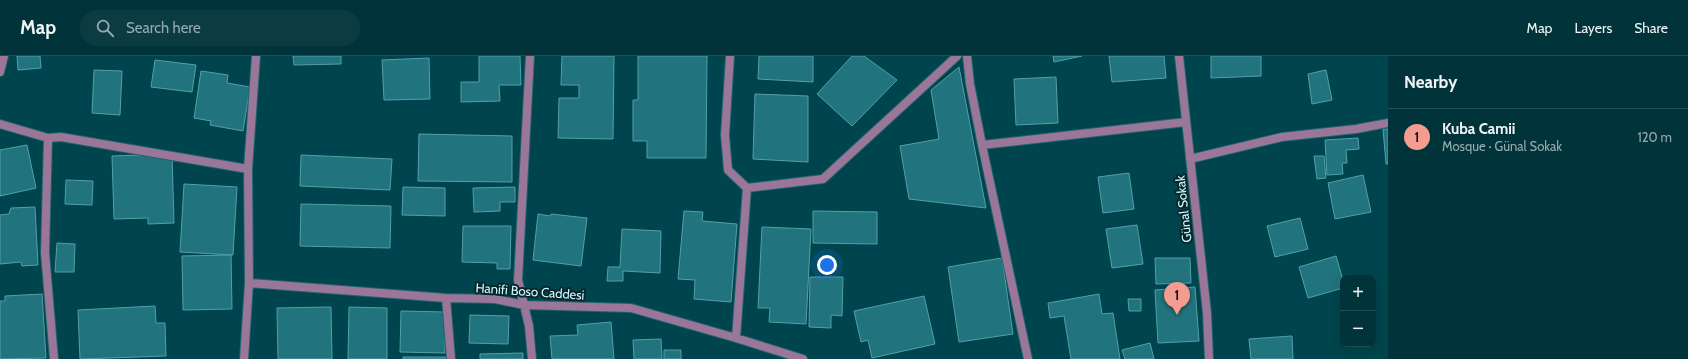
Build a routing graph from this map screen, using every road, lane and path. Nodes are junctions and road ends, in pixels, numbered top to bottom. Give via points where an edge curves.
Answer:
1 (4, 56) edge
2 (256, 56) edge
3 (530, 56) edge
4 (730, 56) edge
5 (957, 56) edge
6 (967, 56) edge
7 (1179, 56) edge
8 (0, 72) edge
9 (1186, 122) junction
10 (1388, 123) edge
11 (0, 124) edge
12 (48, 138) junction
13 (982, 145) junction
14 (1190, 159) junction
15 (248, 169) junction
16 (747, 188) junction
17 (249, 283) junction
18 (446, 298) junction
19 (524, 305) junction
20 (736, 338) junction
21 (54, 359) edge
22 (244, 359) edge
23 (451, 359) edge
24 (532, 359) edge
25 (803, 359) edge
26 (1028, 359) edge
27 (1209, 359) edge

1 - 8 street
2 - 15 street
3 - 19 street via 518,280
4 - 16 street via 725,135 728,170
5 - 16 street via 823,178
6 - 13 street
7 - 9 street, Günal Sokak
9 - 13 street
9 - 14 street, Günal Sokak
10 - 14 street via 1282,137
11 - 12 street
12 - 15 street via 62,137
12 - 21 street via 45,253
13 - 26 street
14 - 27 street, Günal Sokak via 1207,313
15 - 17 street
16 - 20 street
17 - 18 street, Hanifi Boso Caddesi
17 - 22 street
18 - 19 street, Hanifi Boso Caddesi via 495,299
18 - 23 street
19 - 20 street, Hanifi Boso Caddesi via 631,308
19 - 24 street
20 - 25 street, Hanifi Boso Caddesi

